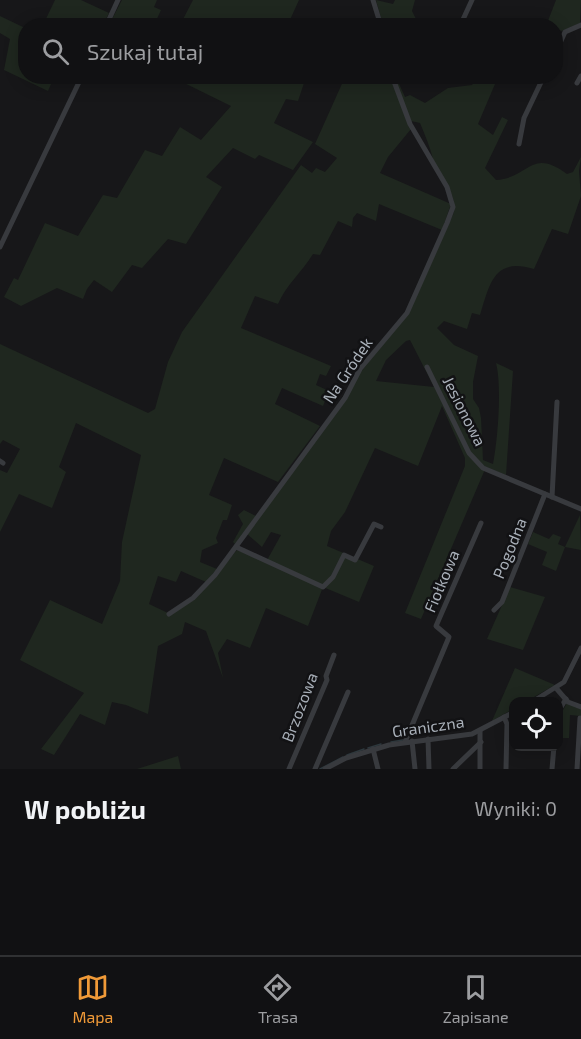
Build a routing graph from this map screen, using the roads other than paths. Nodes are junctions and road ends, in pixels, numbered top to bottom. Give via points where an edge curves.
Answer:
1 (118, 0) edge
2 (373, 0) edge
3 (472, 0) edge
4 (110, 18) edge
5 (379, 18) edge
6 (464, 18) edge
7 (581, 25) edge
8 (563, 36) edge
9 (581, 76) edge
10 (577, 83) dead end
11 (78, 84) edge
12 (395, 84) edge
13 (540, 84) edge
14 (519, 144) dead end
15 (0, 247) edge
16 (427, 367) dead end
17 (557, 402) dead end
18 (545, 494) junction
19 (552, 497) junction
20 (581, 509) edge
21 (481, 523) dead end
22 (381, 527) dead end
23 (236, 547) junction
24 (494, 610) dead end
25 (170, 614) dead end
26 (581, 648) edge
27 (334, 656) dead end
28 (556, 688) junction
29 (348, 692) dead end
30 (541, 697) edge
31 (566, 699) junction
32 (563, 704) edge
33 (581, 707) edge
34 (509, 714) edge
35 (504, 717) junction
36 (580, 718) edge
37 (480, 731) junction
38 (428, 739) junction
39 (412, 741) junction
40 (405, 742) junction
41 (481, 742) junction
42 (373, 749) junction
43 (554, 751) edge
44 (336, 766) edge
45 (289, 769) edge
46 (315, 769) edge
47 (325, 769) edge
48 (378, 769) edge
49 (415, 769) edge
50 (429, 769) edge
51 (453, 769) edge
52 (480, 769) edge
53 (506, 769) edge
54 (552, 769) edge
55 (577, 769) edge

1 - 4 street
2 - 5 street
3 - 6 street
7 - 8 street
9 - 10 street
11 - 15 street
12 - 23 street, Na Gródek via 410,124 447,187 453,207 407,313 360,369 345,398
13 - 14 street via 524,118
16 - 18 street, Jesionowa via 470,453 483,468
17 - 19 street
18 - 19 street, Jesionowa
18 - 24 street, Pogodna via 502,602
19 - 20 street, Jesionowa
21 - 40 street, Fiołkowa via 436,626 449,637
22 - 23 street via 374,524 355,560 344,555 323,587
23 - 25 street, Na Gródek via 204,588
26 - 28 street via 567,678
27 - 45 street, Brzozowa
28 - 30 street
28 - 31 street
29 - 46 street
31 - 32 street
31 - 33 street
34 - 35 street, Graniczna
35 - 37 street, Graniczna
35 - 53 street
36 - 55 street
37 - 38 street, Graniczna
37 - 41 street
38 - 39 street, Graniczna
38 - 50 street
39 - 40 street, Graniczna
39 - 49 street
40 - 42 street, Graniczna
41 - 51 street
41 - 52 street
42 - 44 street, Graniczna
42 - 48 street, Graniczna
43 - 54 street
44 - 47 street, Graniczna

